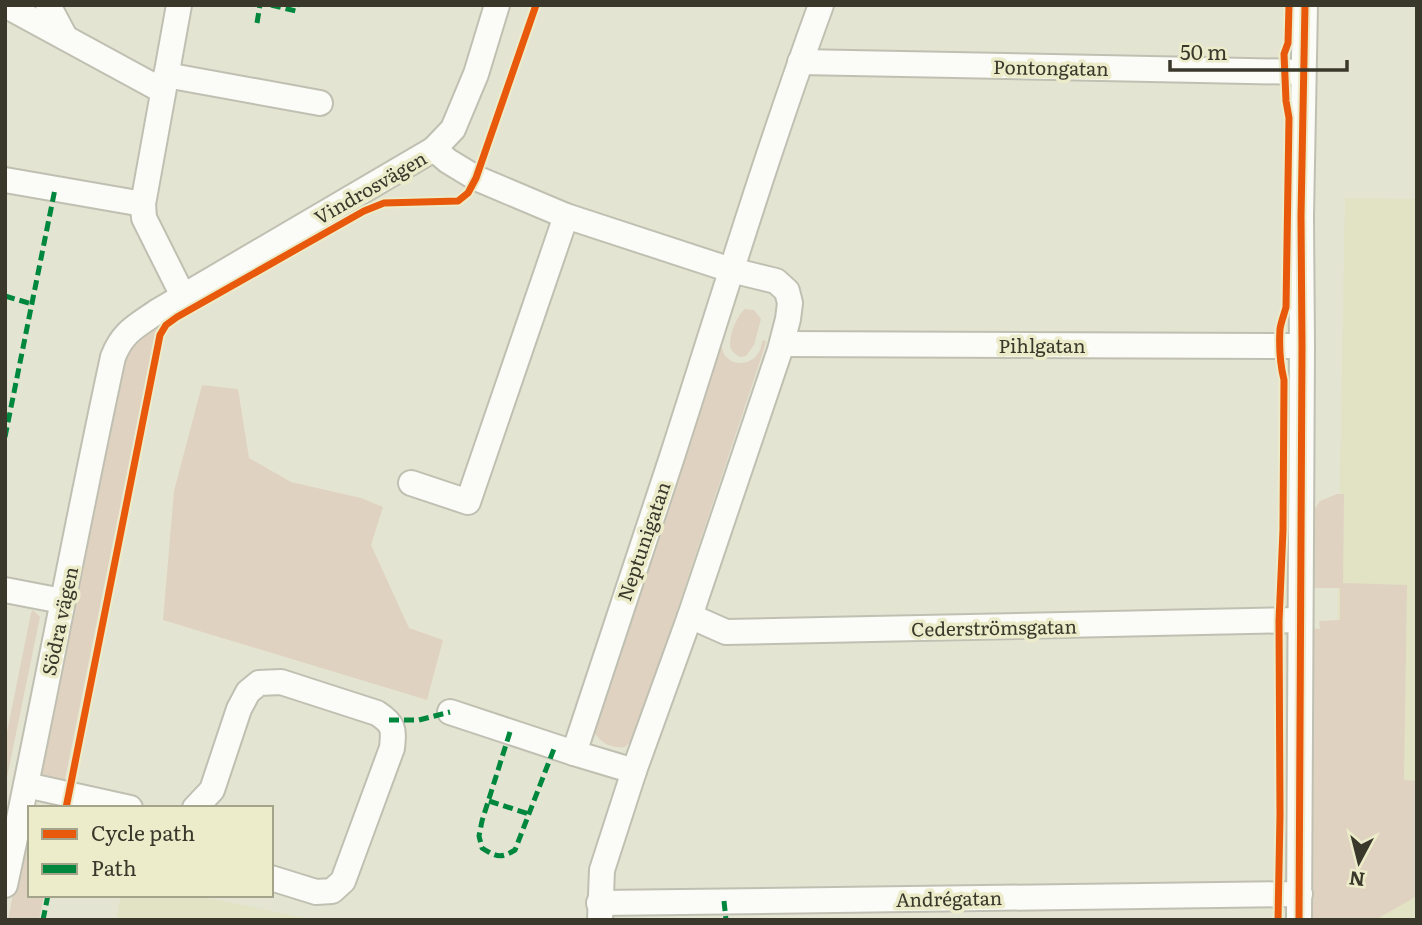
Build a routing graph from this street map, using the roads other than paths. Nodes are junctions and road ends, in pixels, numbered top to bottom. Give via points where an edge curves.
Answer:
1 (5, 5) edge
2 (48, 5) edge
3 (179, 5) edge
4 (497, 5) edge
5 (821, 5) edge
6 (1305, 5) edge
7 (65, 37) junction
8 (800, 62) junction
9 (1303, 72) junction
10 (165, 83) junction
11 (320, 103) dead end
12 (434, 149) junction
13 (5, 180) edge
14 (143, 204) junction
15 (566, 216) junction
16 (731, 270) junction
17 (183, 296) junction
18 (782, 344) junction
19 (1303, 346) junction
20 (113, 357) joint
21 (411, 482) dead end
22 (5, 590) edge
23 (62, 601) junction
24 (690, 616) junction
25 (1300, 620) junction
26 (450, 712) dead end
27 (574, 752) junction
28 (634, 771) junction
29 (26, 785) junction
30 (121, 806) edge
31 (197, 806) edge
32 (273, 879) edge
33 (5, 885) edge
34 (1300, 894) junction
35 (828, 910) edge
36 (599, 911) edge
37 (1299, 920) edge

1 - 7 street
2 - 7 street
3 - 10 street
4 - 12 street via 453,129
5 - 8 street, Neptunigatan
6 - 9 street
7 - 10 street
8 - 9 street, Pontongatan
8 - 16 street, Neptunigatan
9 - 19 street
10 - 11 street
10 - 14 street
12 - 15 street, Vindrosvägen via 476,178
12 - 17 street, Vindrosvägen
13 - 14 street
14 - 17 street via 144,218
15 - 16 street, Vindrosvägen
15 - 21 street via 468,502
16 - 18 street via 776,281 787,291 790,303
16 - 27 street, Neptunigatan
17 - 20 street, Vindrosvägen via 125,333
18 - 19 street, Pihlgatan
18 - 24 street
19 - 25 street
20 - 23 street, Södra vägen
22 - 23 street
23 - 29 street, Södra vägen
24 - 25 street, Cederströmsgatan via 726,632
24 - 28 street
25 - 34 street
26 - 27 street
27 - 28 street
28 - 36 street via 602,870
29 - 30 street
29 - 33 street, Södra vägen
31 - 32 street via 212,790 239,709 248,692 259,684 281,682 389,720 394,731 392,748 343,881 332,891 316,892
34 - 35 street, Andrégatan
34 - 37 street
35 - 36 street, Andrégatan

